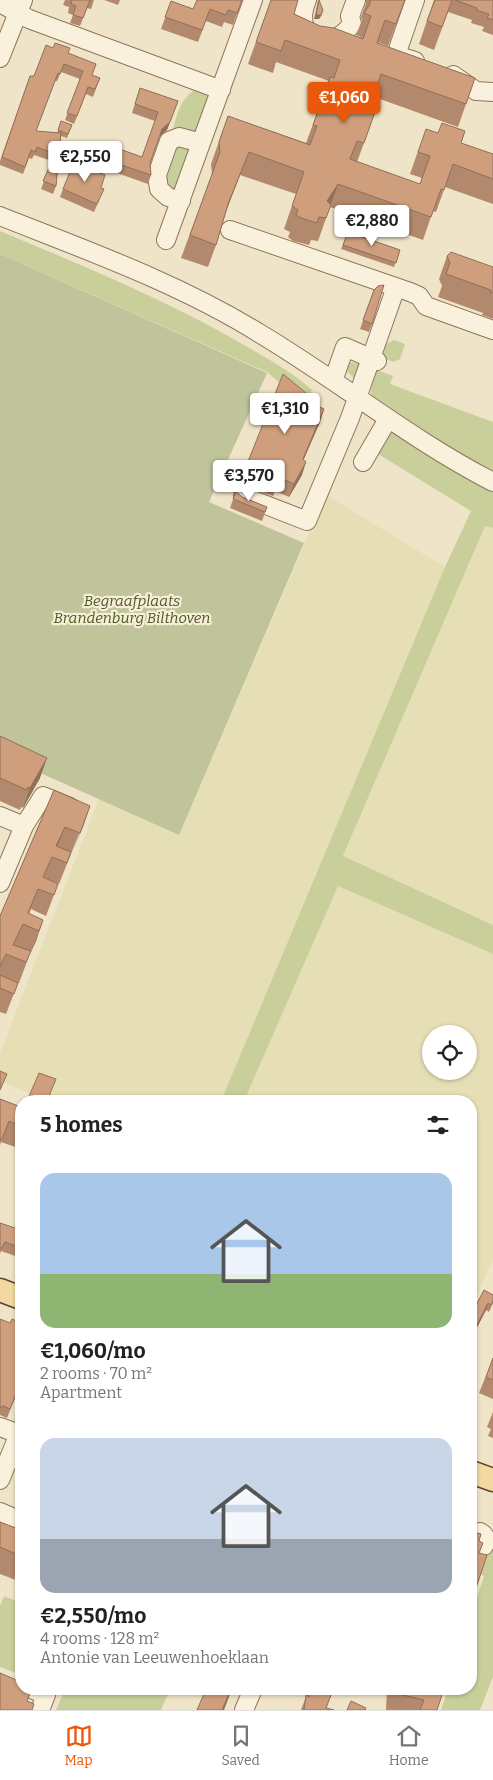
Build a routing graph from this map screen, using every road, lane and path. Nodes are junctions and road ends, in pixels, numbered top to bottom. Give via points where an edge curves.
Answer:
1 (253, 0) edge
2 (307, 0) edge
3 (356, 0) edge
4 (415, 0) edge
5 (0, 3) edge
6 (20, 6) edge
7 (0, 58) edge
8 (221, 90) junction
9 (493, 92) edge
10 (211, 118) junction
11 (228, 124) edge
12 (201, 143) junction
13 (181, 201) junction
14 (0, 216) edge
15 (230, 230) dead end
16 (166, 240) dead end
17 (396, 287) junction
18 (493, 330) edge
19 (373, 360) junction
20 (333, 381) junction
21 (356, 396) junction
22 (388, 419) junction
23 (363, 462) dead end
24 (493, 482) edge
25 (243, 496) edge
26 (79, 811) edge
27 (0, 816) edge
28 (24, 826) junction
29 (0, 883) edge
30 (0, 1290) edge
31 (15, 1296) edge
32 (0, 1427) edge
33 (15, 1430) edge
34 (15, 1443) edge
35 (477, 1474) edge
36 (0, 1480) edge
37 (493, 1480) edge
38 (0, 1512) edge
39 (15, 1518) edge
40 (46, 1695) edge
41 (250, 1695) edge
42 (40, 1710) edge
43 (244, 1710) edge

1 - 8 street
2 - 3 street via 302,25 320,41 333,41 345,33 352,24 350,16
4 - 9 street via 396,55 448,72 476,91
5 - 6 street
6 - 7 street
6 - 8 street via 29,18
8 - 10 street
10 - 11 street
10 - 12 street
12 - 13 street
12 - 13 street via 178,137 169,141 157,175 159,189 168,197
13 - 16 street
14 - 20 street via 116,261 205,303 258,332
15 - 17 street
17 - 18 street via 420,296 426,306
17 - 19 street
19 - 20 street via 345,347
19 - 21 street
20 - 21 street
21 - 22 street
21 - 25 street via 350,418 306,521
22 - 23 street
22 - 24 street
26 - 28 street via 43,796
27 - 28 street
28 - 29 street
30 - 31 main road
32 - 33 street
34 - 36 street
35 - 37 main road
38 - 39 street
40 - 42 street
41 - 43 street

